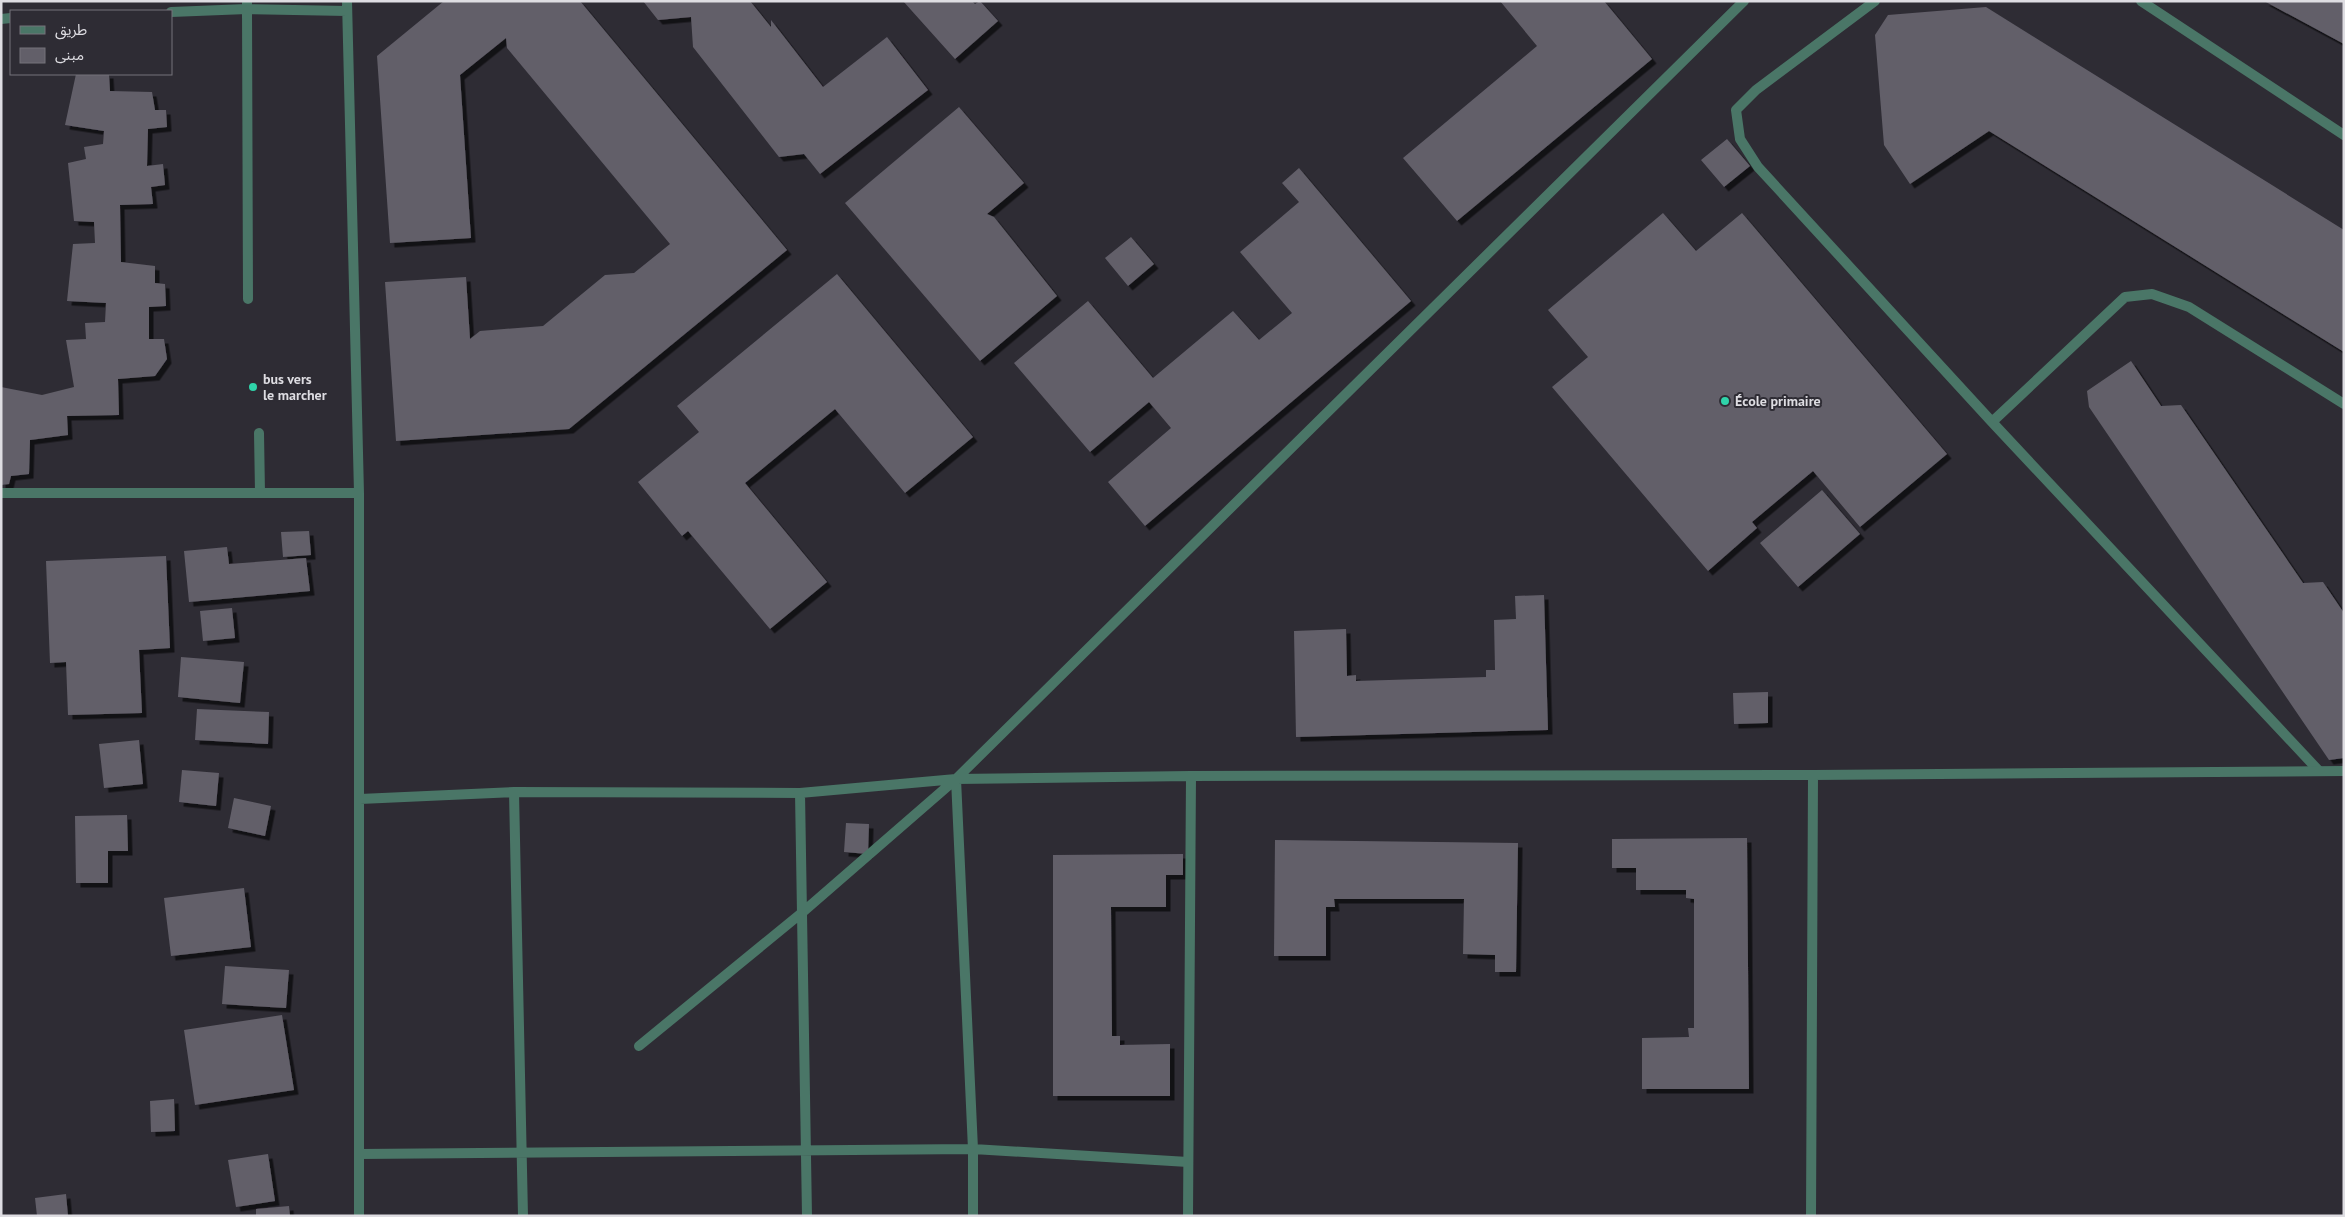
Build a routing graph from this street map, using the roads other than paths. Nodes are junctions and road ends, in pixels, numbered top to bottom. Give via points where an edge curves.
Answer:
1 (1744, 1) edge
2 (1875, 1) edge
3 (2141, 1) edge
4 (247, 5) edge
5 (347, 6) edge
6 (172, 12) edge
7 (2344, 135) edge
8 (248, 298) dead end
9 (2344, 404) edge
10 (1992, 422) junction
11 (259, 433) dead end
12 (1, 493) edge
13 (260, 493) junction
14 (359, 493) junction
15 (2319, 771) junction
16 (2344, 771) edge
17 (1813, 775) junction
18 (1191, 776) junction
19 (956, 779) junction
20 (514, 792) junction
21 (800, 793) junction
22 (360, 799) junction
23 (804, 911) junction
24 (639, 1046) dead end
25 (973, 1149) junction
26 (807, 1150) junction
27 (520, 1152) junction
28 (360, 1154) junction
29 (1188, 1162) junction
30 (359, 1216) edge
31 (523, 1216) edge
32 (807, 1216) edge
33 (973, 1216) edge
34 (1188, 1216) edge
35 (1811, 1216) edge

1 - 19 street
2 - 10 street via 1756,90 1736,110 1740,139 1758,167
3 - 7 street
4 - 5 street
4 - 6 street
4 - 8 street
5 - 14 street
9 - 10 street via 2189,306 2152,294 2125,297
10 - 15 street
11 - 13 street
12 - 13 street
13 - 14 street
14 - 22 street
15 - 16 street
15 - 17 street
17 - 18 street
17 - 35 street
18 - 19 street
18 - 29 street
19 - 21 street
19 - 23 street
19 - 25 street
20 - 21 street
20 - 22 street
20 - 27 street
21 - 23 street
22 - 28 street
23 - 24 street
23 - 26 street
25 - 26 street
25 - 29 street
25 - 33 street
26 - 27 street
26 - 32 street
27 - 28 street
27 - 31 street
28 - 30 street
29 - 34 street

